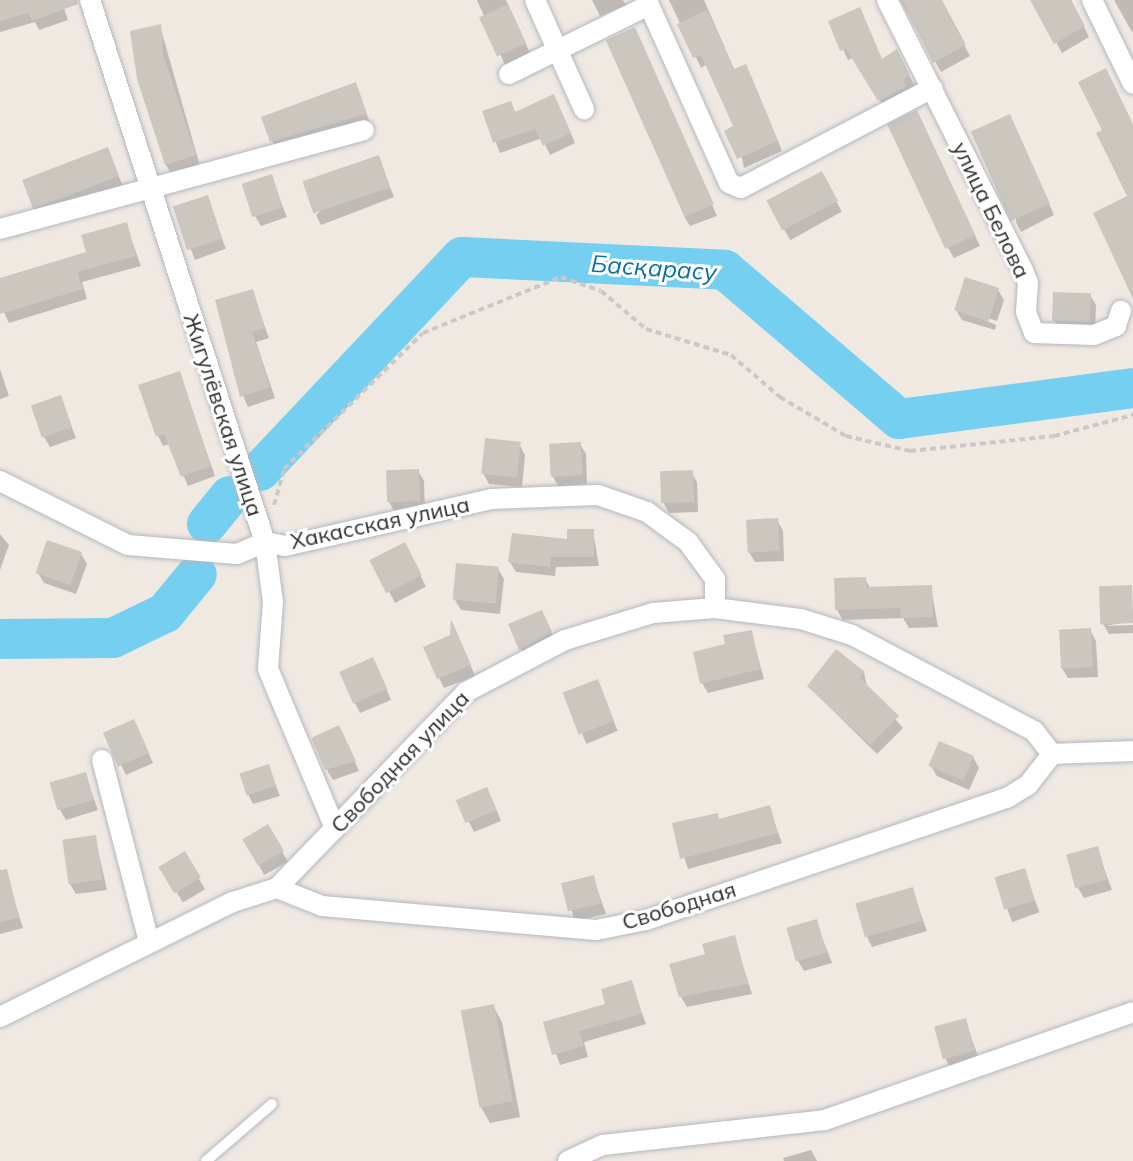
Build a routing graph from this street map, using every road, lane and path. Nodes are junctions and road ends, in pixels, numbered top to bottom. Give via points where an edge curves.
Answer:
1 (90, 0) edge
2 (535, 0) edge
3 (887, 0) edge
4 (1092, 0) edge
5 (648, 2) edge
6 (557, 50) junction
7 (509, 74) dead end
8 (1133, 84) edge
9 (932, 88) junction
10 (584, 109) dead end
11 (364, 130) dead end
12 (149, 186) junction
13 (0, 229) edge
14 (1121, 311) dead end
15 (1133, 415) edge
16 (0, 481) edge
17 (265, 542) junction
18 (715, 608) junction
19 (1133, 751) edge
20 (1052, 754) junction
21 (102, 760) dead end
22 (335, 828) junction
23 (277, 888) junction
24 (149, 942) junction
25 (1133, 1012) edge
26 (0, 1017) edge
27 (272, 1104) dead end
28 (206, 1161) edge
29 (568, 1161) edge

1 - 12 street, Жигулёвская улица
2 - 6 street
3 - 9 street, улица Белова
4 - 8 street
5 - 6 street
5 - 9 street via 729,183 741,188
6 - 7 street
6 - 10 street
9 - 14 street, улица Белова via 1023,270 1028,283 1026,312 1034,333 1094,335 1116,326
11 - 12 street
12 - 13 street
12 - 17 street, Жигулёвская улица
15 - 17 path via 1054,436 910,451 846,436 780,397 731,355 646,329 601,291 561,277 423,333 284,469
16 - 17 street, Хакасская улица via 128,545 237,554
17 - 18 street, Хакасская улица via 285,546 492,499 598,495 647,512 688,542 715,579
17 - 22 street, Жигулёвская улица via 273,602 268,669
18 - 20 street, Свободная улица via 801,619 852,635 1034,731
18 - 22 street, Свободная улица via 653,613 565,640 499,671 466,692
19 - 20 street
20 - 23 street, Свободная via 1028,785 1007,798 646,920 596,930 322,906
21 - 24 street
22 - 23 street, Свободная улица
23 - 24 street, Свободная улица via 233,902
24 - 26 street, Свободная улица
25 - 29 street via 825,1120 603,1145
27 - 28 lane

